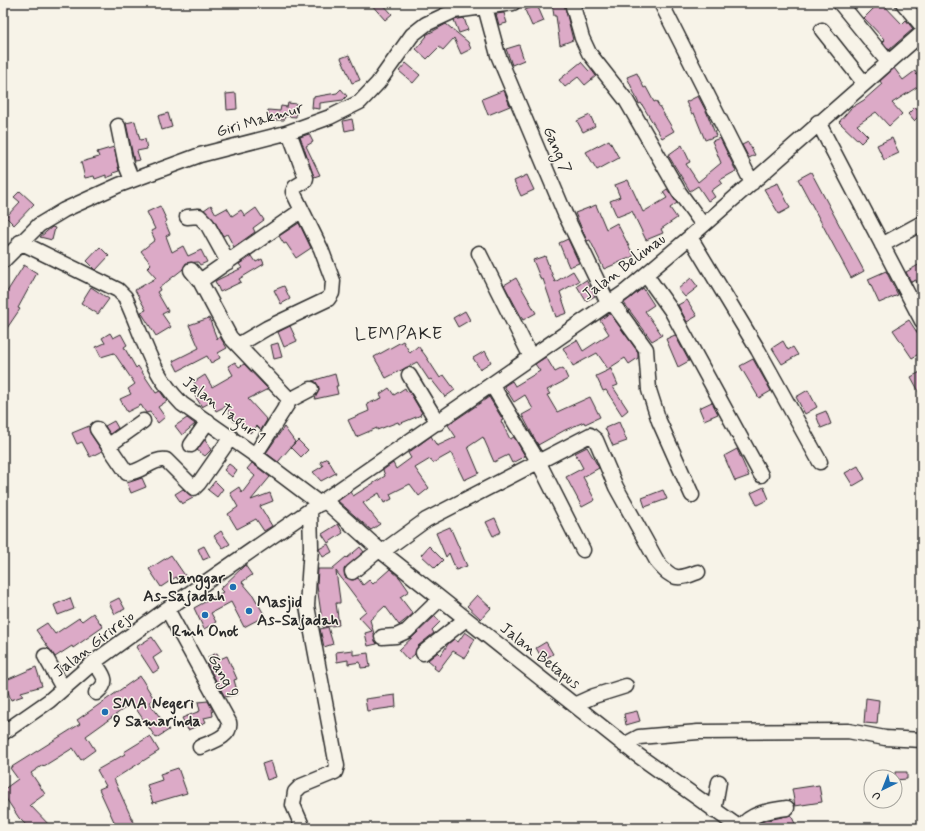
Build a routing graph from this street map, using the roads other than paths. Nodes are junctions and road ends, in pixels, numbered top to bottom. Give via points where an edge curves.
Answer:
1 (513, 3) edge
2 (572, 3) edge
3 (661, 3) edge
4 (840, 3) edge
5 (903, 3) edge
6 (485, 7) junction
7 (922, 26) edge
8 (822, 30) dead end
9 (922, 33) edge
10 (888, 62) junction
11 (864, 83) junction
12 (818, 122) junction
13 (118, 126) dead end
14 (289, 132) junction
15 (132, 180) junction
16 (752, 183) junction
17 (302, 210) junction
18 (187, 217) dead end
19 (922, 223) edge
20 (703, 225) junction
21 (690, 237) junction
22 (20, 242) junction
23 (882, 245) junction
24 (479, 253) dead end
25 (4, 258) edge
26 (228, 262) junction
27 (191, 270) dead end
28 (646, 275) junction
29 (200, 281) junction
30 (609, 302) junction
31 (922, 321) edge
32 (238, 345) junction
33 (531, 357) junction
34 (409, 375) dead end
35 (492, 385) junction
36 (311, 389) dead end
37 (290, 400) junction
38 (142, 421) dead end
39 (208, 421) junction
40 (438, 423) junction
41 (97, 429) dead end
42 (231, 437) junction
43 (109, 445) junction
44 (191, 445) dead end
45 (256, 455) junction
46 (538, 461) junction
47 (820, 462) dead end
48 (761, 475) dead end
49 (692, 495) dead end
50 (318, 505) junction
51 (583, 550) dead end
52 (381, 551) junction
53 (352, 572) dead end
54 (698, 572) dead end
55 (440, 599) junction
56 (167, 609) junction
57 (466, 619) junction
58 (382, 637) dead end
59 (423, 653) dead end
60 (45, 656) dead end
61 (94, 662) junction
62 (626, 686) dead end
63 (63, 688) junction
64 (96, 693) dead end
65 (574, 705) junction
66 (3, 733) edge
67 (922, 740) edge
68 (624, 745) junction
69 (200, 747) dead end
70 (719, 782) dead end
71 (787, 808) dead end
72 (714, 811) junction
73 (303, 828) edge
74 (740, 828) edge

1 - 6 street, Giri Makmur
2 - 20 street via 589,53 626,100 679,192
3 - 16 street
4 - 10 street
5 - 7 street
6 - 14 street, Giri Makmur via 454,11 426,24 412,35 378,83 360,102
6 - 30 street, Gang 7 via 504,68 566,214
8 - 11 street
9 - 10 street, Jalan Belimau
10 - 11 street, Jalan Belimau
11 - 12 street, Jalan Belimau
12 - 16 street, Jalan Belimau
12 - 23 street
13 - 15 street via 126,165
14 - 15 street, Giri Makmur via 200,155
14 - 17 street via 306,178 293,189
15 - 22 street, Giri Makmur via 64,210 39,224
16 - 20 street, Jalan Belimau
17 - 26 street
17 - 32 street via 334,281 332,293 328,299
18 - 26 street via 198,216 208,224
19 - 23 street
20 - 21 street, Jalan Belimau
21 - 28 street, Jalan Belimau
21 - 47 street via 758,350
22 - 25 street, Giri Makmur
22 - 39 street, Jalan Tagur 1 via 122,293 159,378 182,404
23 - 31 street
24 - 33 street
26 - 29 street
27 - 29 street
28 - 30 street, Jalan Belimau
28 - 48 street via 671,310
29 - 32 street via 219,318
30 - 33 street, Jalan Belimau
30 - 49 street, Gang 7 via 646,349 649,390 659,421
32 - 37 street
33 - 35 street, Jalan Belimau
34 - 40 street
35 - 40 street, Jalan Belimau
35 - 46 street
36 - 37 street
37 - 45 street
38 - 43 street
39 - 42 street, Jalan Tagur 1
39 - 44 street
40 - 50 street, Jalan Belimau
41 - 43 street
42 - 43 street via 194,488 166,460 127,473
42 - 45 street, Jalan Tagur 1
45 - 50 street, Jalan Tagur 1
46 - 51 street
46 - 52 street via 426,520
46 - 54 street via 586,436 592,436 616,487 658,563 675,578
50 - 52 street, Jalan Betapus
50 - 56 street, Jalan Girirejo
50 - 73 street via 311,547 307,606 337,766 335,772 301,786 294,792 293,805
52 - 53 street
52 - 55 street, Jalan Betapus
55 - 57 street, Jalan Betapus
55 - 58 street via 402,634
56 - 61 street, Jalan Girirejo
56 - 69 street, Gang 9 via 229,722 227,734
57 - 59 street
57 - 65 street, Jalan Betapus
60 - 63 street
61 - 63 street, Jalan Girirejo
61 - 64 street via 105,678 103,688
62 - 65 street
63 - 66 street, Jalan Girirejo
65 - 68 street, Jalan Betapus
67 - 68 street via 885,738 848,731 698,732 639,737
68 - 72 street, Jalan Betapus
70 - 72 street
71 - 74 street via 755,816 744,822
72 - 74 street, Jalan Betapus

